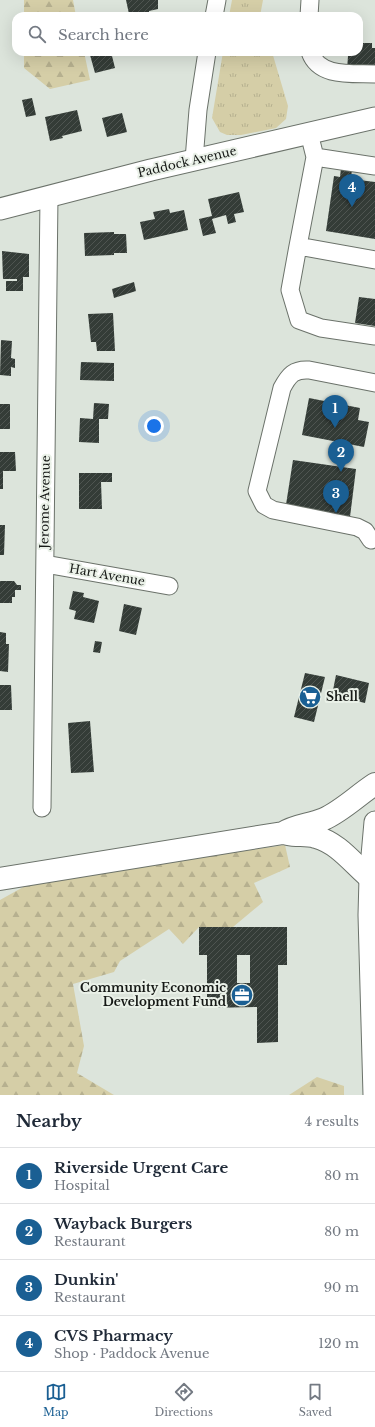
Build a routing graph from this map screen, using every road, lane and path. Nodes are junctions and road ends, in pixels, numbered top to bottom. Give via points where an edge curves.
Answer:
1 (217, 0) edge
2 (310, 0) edge
3 (215, 12) edge
4 (309, 12) edge
5 (207, 56) edge
6 (312, 56) edge
7 (375, 74) edge
8 (375, 118) edge
9 (309, 133) junction
10 (316, 157) junction
11 (194, 160) junction
12 (375, 166) edge
13 (49, 196) junction
14 (0, 208) edge
15 (298, 246) junction
16 (375, 260) edge
17 (375, 336) edge
18 (375, 383) edge
19 (371, 540) dead end
20 (44, 564) junction
21 (169, 586) dead end
22 (375, 784) edge
23 (42, 808) dead end
24 (375, 822) edge
25 (283, 833) junction
26 (0, 879) edge
27 (372, 880) edge
28 (374, 1095) edge

1 - 3 street
2 - 4 street
5 - 11 street via 198,110
6 - 7 street via 316,64 323,69
8 - 9 main road, Paddock Avenue
9 - 10 street
9 - 11 main road, Paddock Avenue
10 - 12 street
10 - 15 street
11 - 13 main road, Paddock Avenue
13 - 14 main road, Paddock Avenue
13 - 20 street, Jerome Avenue
15 - 16 street
15 - 17 street via 290,290 299,320 321,328
18 - 19 street via 302,369 293,372 282,388 257,492 264,505 273,510 357,527 365,531
20 - 21 street, Hart Avenue
20 - 23 street, Jerome Avenue
22 - 25 highway via 330,816
24 - 27 main road
25 - 26 highway
25 - 27 highway via 313,836 329,842
27 - 28 main road via 369,948

